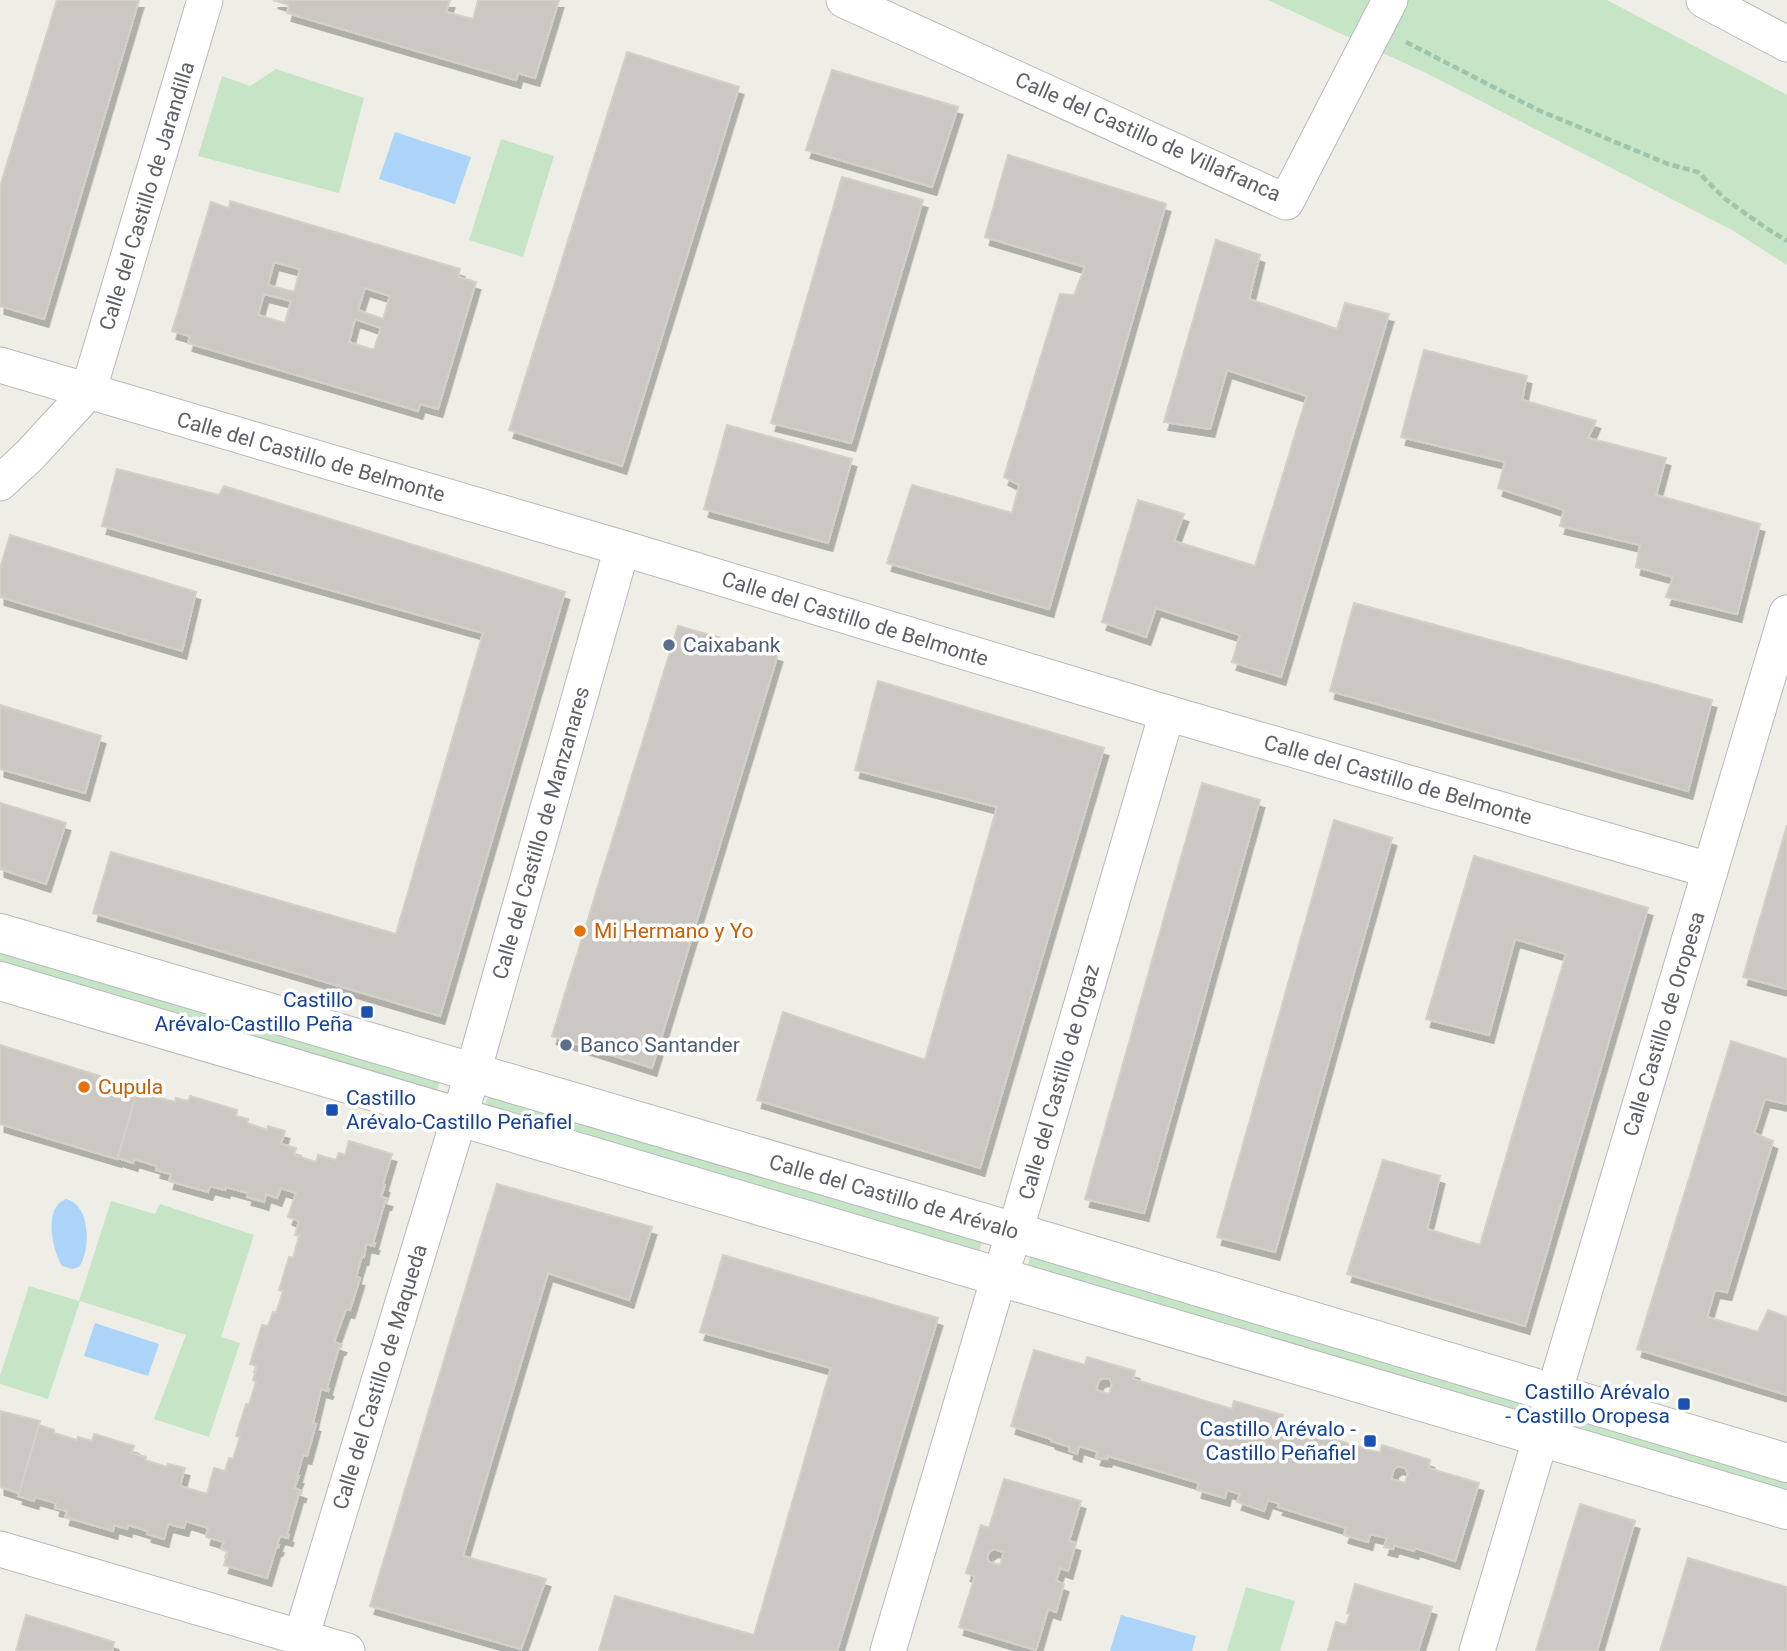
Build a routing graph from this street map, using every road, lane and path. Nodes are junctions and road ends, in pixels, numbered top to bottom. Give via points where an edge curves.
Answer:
1 (205, 0) edge
2 (844, 0) edge
3 (1704, 0) edge
4 (1383, 13) edge
5 (1787, 44) edge
6 (1787, 241) edge
7 (0, 365) edge
8 (88, 392) junction
9 (0, 483) edge
10 (622, 548) junction
11 (1787, 613) edge
12 (1167, 713) junction
13 (1710, 870) junction
14 (0, 933) edge
15 (0, 981) edge
16 (473, 1072) junction
17 (459, 1117) junction
18 (1015, 1233) junction
19 (999, 1277) junction
20 (1554, 1394) junction
21 (1541, 1436) junction
22 (1787, 1463) edge
23 (1787, 1510) edge
24 (0, 1549) edge
25 (300, 1638) junction
26 (347, 1651) edge
27 (888, 1651) edge
28 (1477, 1651) edge

1 - 8 street, Calle del Castillo de Jarandilla
2 - 4 street, Calle del Castillo de Villafranca via 1286,202
3 - 5 street
4 - 6 path via 1538,110 1698,172 1725,199
7 - 8 street, Calle del Castillo de Belmonte
8 - 9 street
8 - 10 street, Calle del Castillo de Belmonte
10 - 12 street, Calle del Castillo de Belmonte
10 - 16 street, Calle del Castillo de Manzanares
11 - 13 street, Calle Castillo de Oropesa
12 - 13 street, Calle del Castillo de Belmonte
12 - 18 street, Calle del Castillo de Orgaz
13 - 20 street, Calle Castillo de Oropesa
14 - 16 street, Calle del Castillo de Arévalo
15 - 17 street
16 - 17 street, Calle del Castillo de Manzanares
16 - 18 street, Calle del Castillo de Arévalo
17 - 19 street
17 - 25 street, Calle del Castillo de Maqueda
18 - 19 street, Calle del Castillo de Orgaz
18 - 20 street, Calle del Castillo de Arévalo
19 - 21 street
19 - 27 street, Calle del Castillo de Orgaz
20 - 21 street, Calle Castillo de Oropesa
20 - 22 street, Calle del Castillo de Arévalo
21 - 23 street
21 - 28 street, Calle Castillo de Oropesa
24 - 25 street
25 - 26 street

